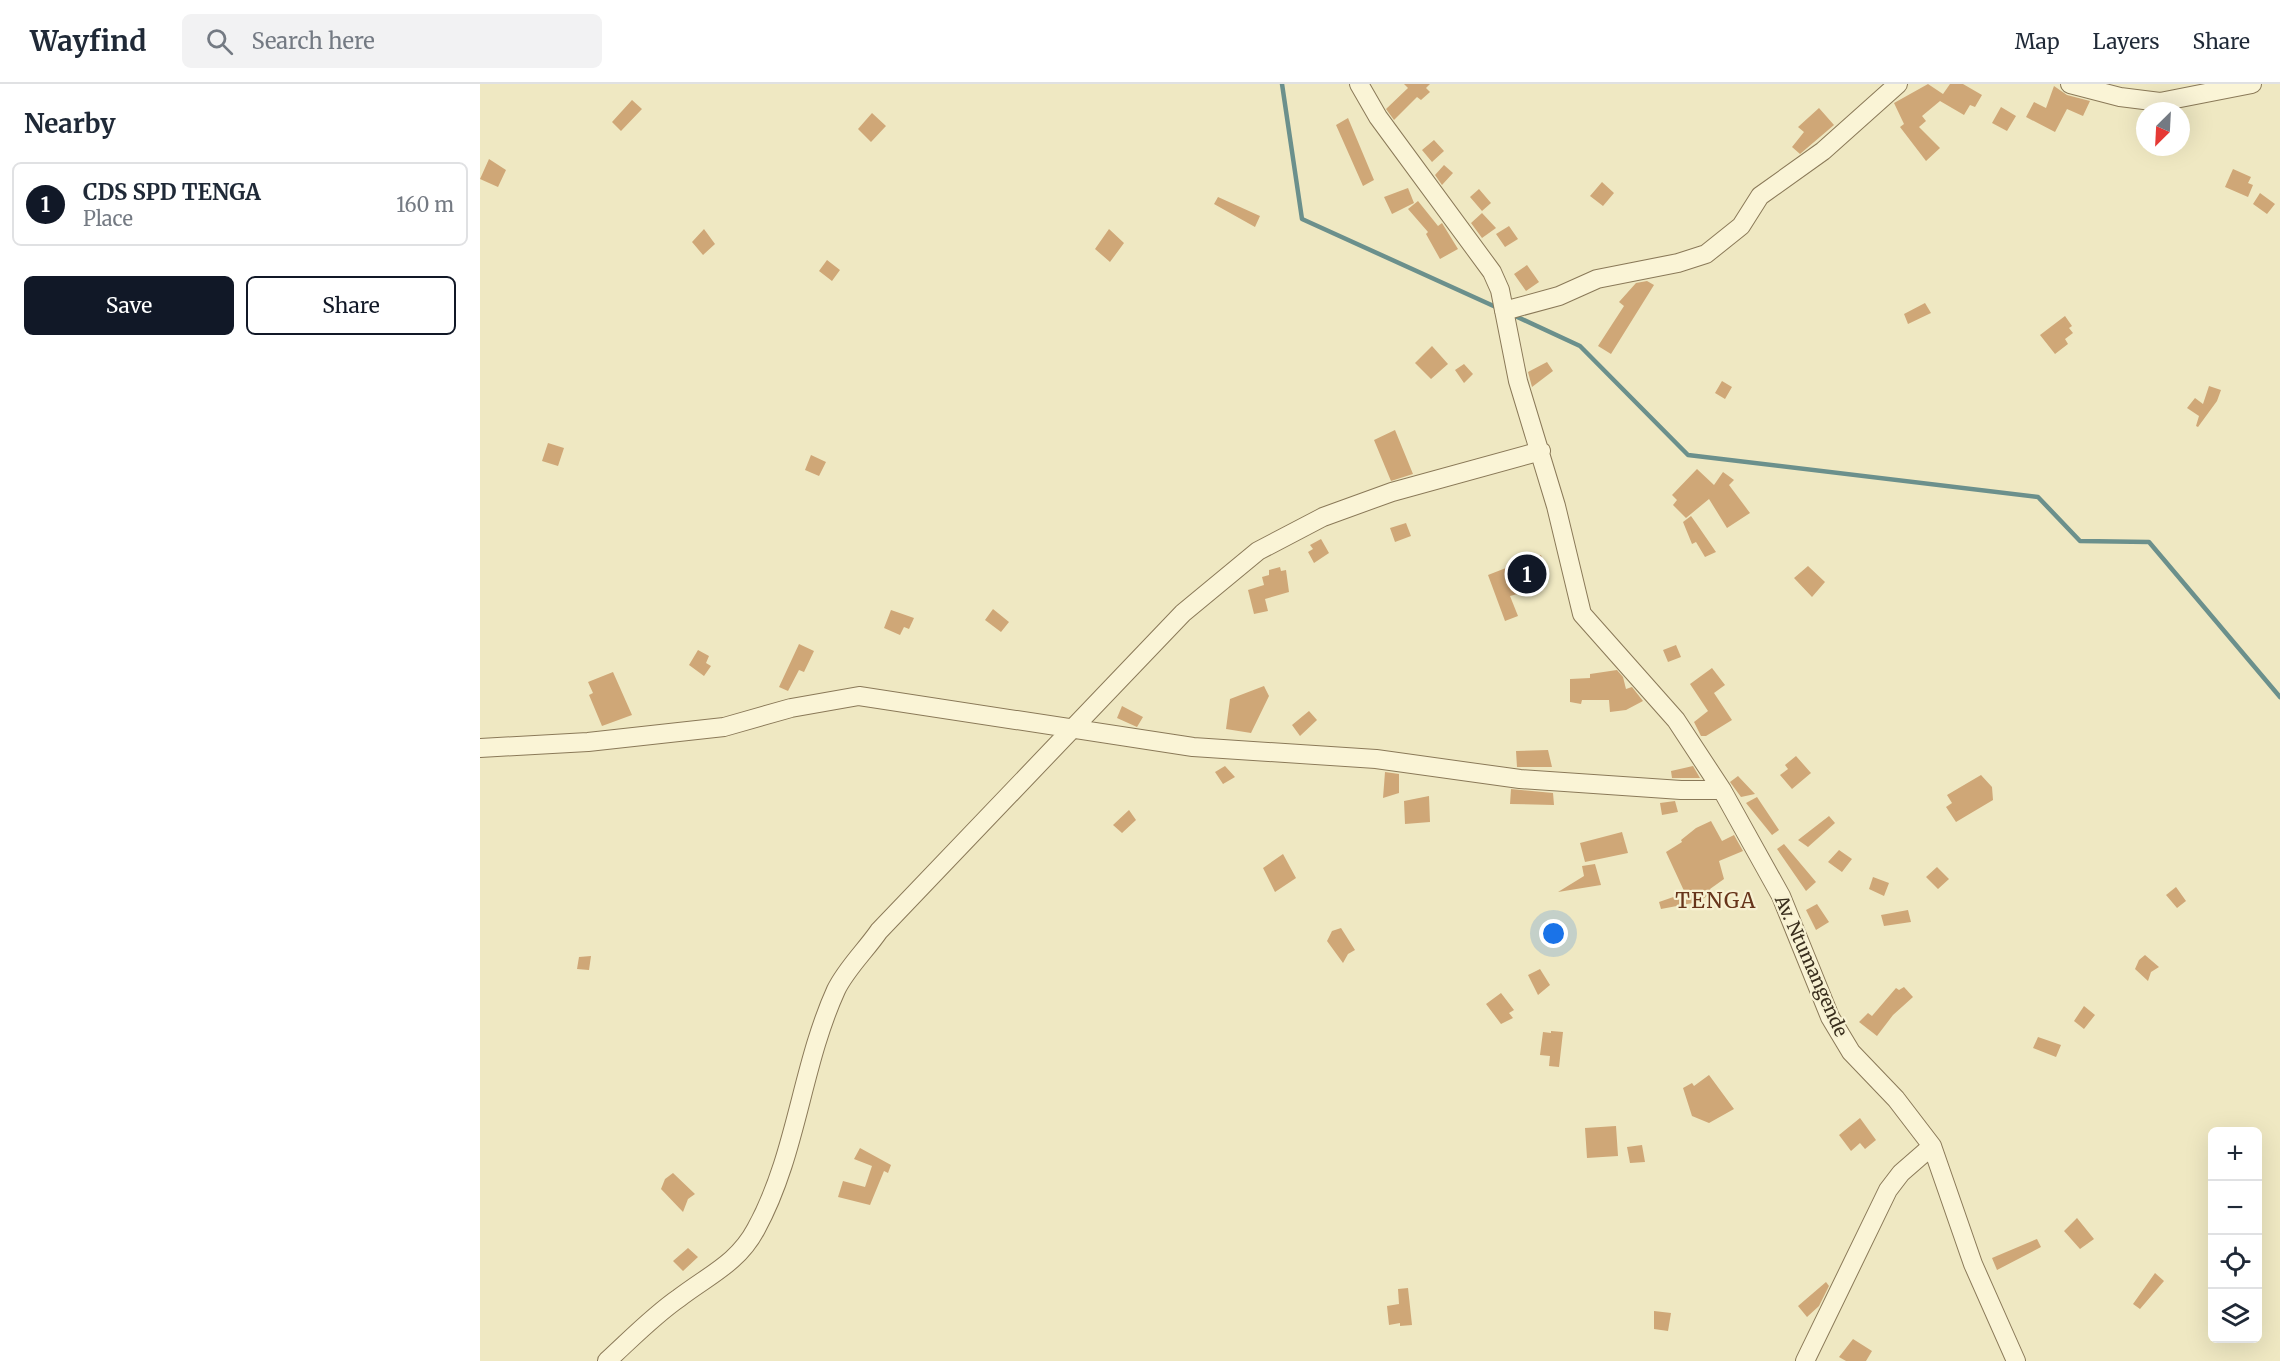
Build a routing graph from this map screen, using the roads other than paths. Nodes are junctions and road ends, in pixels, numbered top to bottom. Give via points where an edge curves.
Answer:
1 (1359, 84) edge
2 (1898, 84) edge
3 (2070, 84) edge
4 (2252, 84) edge
5 (1504, 311) junction
6 (1541, 451) junction
7 (1071, 729) junction
8 (480, 748) edge
9 (1722, 790) junction
10 (1932, 1146) junction
11 (607, 1361) edge
12 (1805, 1361) edge
13 (2016, 1361) edge

1 - 5 street, Av. Ntumangende via 1378,117 1492,272
2 - 5 street via 1823,151 1760,196 1741,226 1706,254 1597,279 1559,296
3 - 4 street via 2160,102
5 - 6 street, Av. Ntumangende via 1518,381
6 - 7 street via 1392,492 1323,517 1258,551 1183,613
6 - 9 street, Av. Ntumangende via 1582,614 1677,720
7 - 8 street via 859,696 792,708 724,727 588,742
7 - 9 street via 1193,747 1376,759 1520,779
7 - 11 street via 879,931 838,988 815,1044 799,1112 756,1230 732,1261 678,1298
9 - 10 street, Av. Ntumangende via 1781,896 1830,1017 1851,1052 1896,1099
10 - 12 street via 1888,1190
10 - 13 street, Av. Ntumangende via 1972,1264

